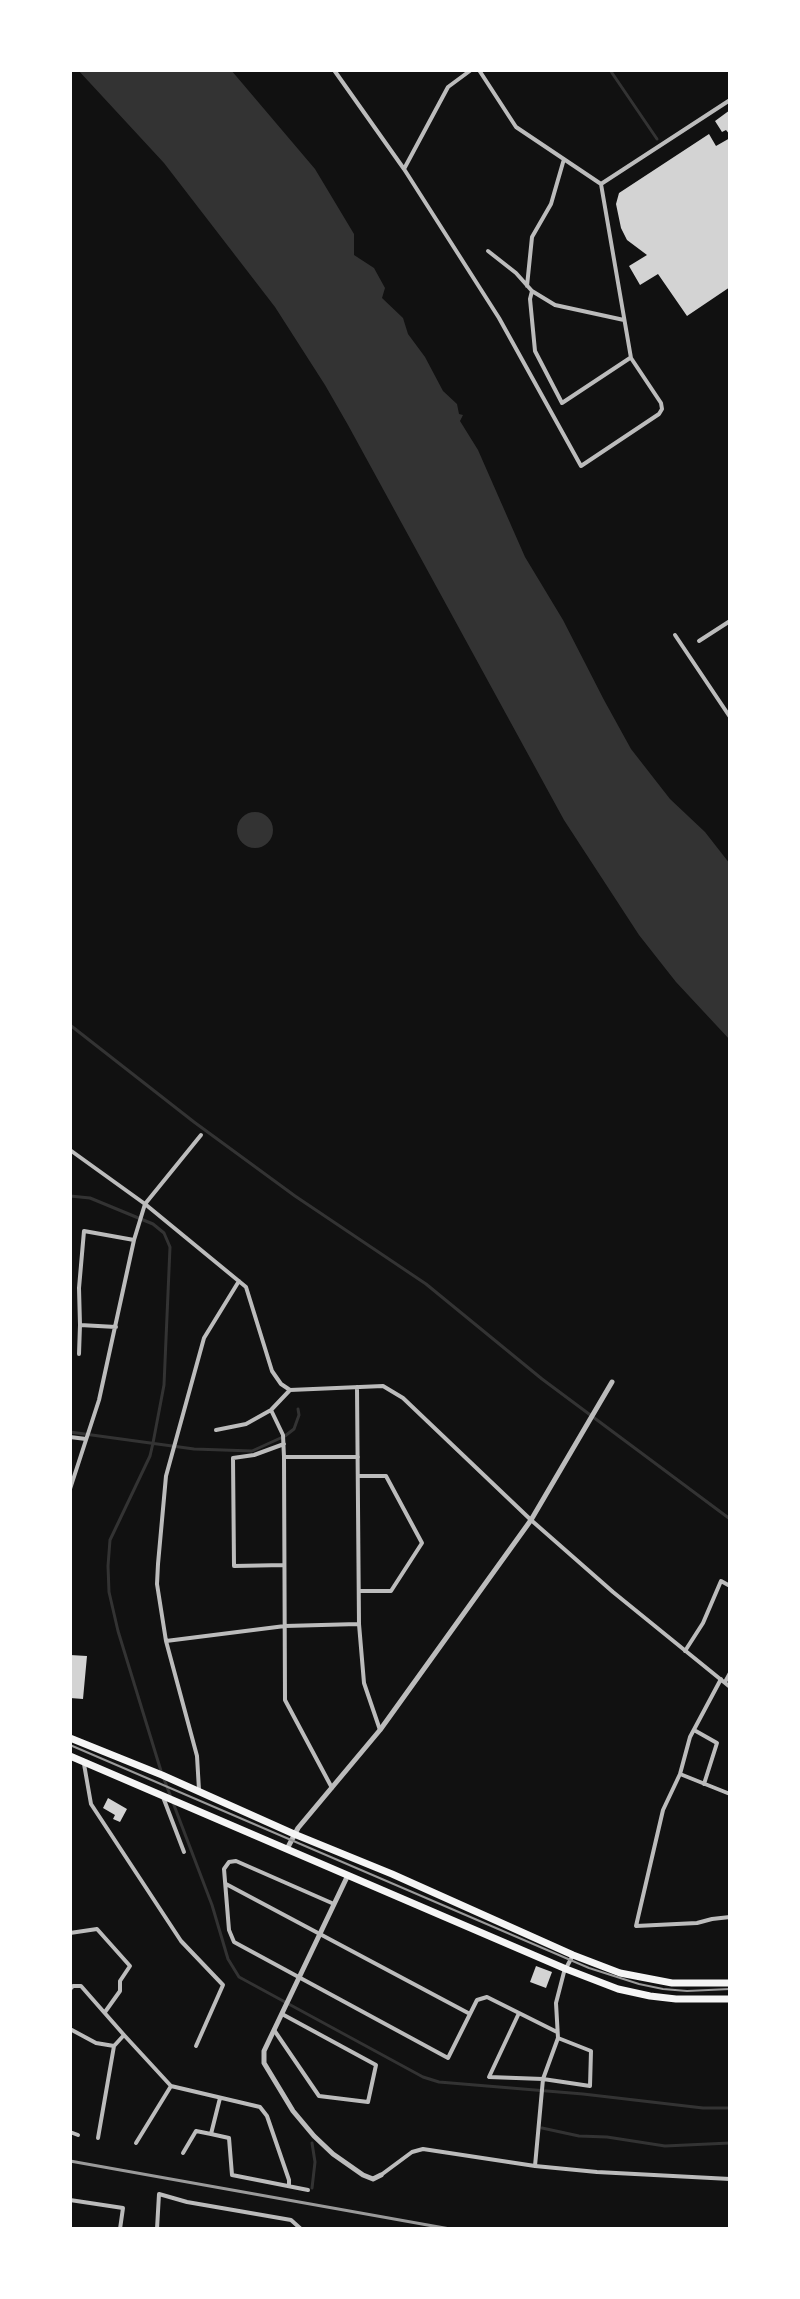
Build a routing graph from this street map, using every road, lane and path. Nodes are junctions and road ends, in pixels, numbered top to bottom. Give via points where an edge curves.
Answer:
1 (334, 70) edge
2 (471, 70) edge
3 (479, 70) edge
4 (730, 100) edge
5 (564, 159) junction
6 (404, 169) junction
7 (601, 184) junction
8 (488, 251) dead end
9 (527, 286) junction
10 (532, 291) junction
11 (624, 320) junction
12 (631, 358) junction
13 (730, 621) edge
14 (675, 635) dead end
15 (699, 641) dead end
16 (730, 717) edge
17 (201, 1135) dead end
18 (70, 1150) edge
19 (145, 1204) junction
20 (134, 1240) junction
21 (239, 1281) junction
22 (80, 1325) junction
23 (116, 1327) junction
24 (79, 1354) dead end
25 (612, 1382) dead end
26 (357, 1387) junction
27 (290, 1390) junction
28 (271, 1410) junction
29 (216, 1430) dead end
30 (70, 1437) edge
31 (86, 1439) junction
32 (284, 1444) junction
33 (284, 1457) junction
34 (358, 1457) junction
35 (358, 1476) junction
36 (70, 1489) edge
37 (531, 1520) junction
38 (284, 1565) junction
39 (730, 1586) edge
40 (359, 1591) junction
41 (359, 1624) junction
42 (285, 1626) junction
43 (166, 1641) junction
44 (685, 1651) junction
45 (730, 1673) edge
46 (723, 1681) junction
47 (730, 1687) edge
48 (380, 1730) junction
49 (694, 1730) junction
50 (70, 1738) edge
51 (70, 1756) edge
52 (83, 1762) junction
53 (680, 1774) junction
54 (704, 1784) junction
55 (332, 1788) junction
56 (199, 1792) junction
57 (730, 1794) edge
58 (162, 1795) junction
59 (294, 1834) junction
60 (287, 1849) junction
61 (184, 1852) dead end
62 (348, 1874) junction
63 (226, 1884) junction
64 (334, 1904) junction
65 (730, 1917) edge
66 (70, 1933) edge
67 (320, 1933) junction
68 (573, 1955) junction
69 (566, 1969) junction
70 (299, 1977) junction
71 (730, 1983) edge
72 (70, 1989) edge
73 (730, 1999) edge
74 (105, 2012) junction
75 (519, 2013) junction
76 (282, 2014) junction
77 (470, 2014) junction
78 (70, 2029) edge
79 (274, 2030) junction
80 (124, 2035) junction
81 (557, 2035) junction
82 (114, 2046) junction
83 (196, 2046) dead end
84 (543, 2079) junction
85 (171, 2086) junction
86 (220, 2098) junction
87 (70, 2132) edge
88 (211, 2134) junction
89 (78, 2135) dead end
90 (98, 2138) dead end
91 (136, 2143) dead end
92 (183, 2153) dead end
93 (535, 2166) junction
94 (381, 2175) joint
95 (730, 2179) edge
96 (289, 2186) junction
97 (308, 2190) dead end
98 (70, 2200) edge
99 (120, 2229) edge
100 (157, 2229) edge
101 (301, 2229) edge

1 - 6 street
2 - 6 street via 448,87
3 - 5 street via 516,127
4 - 7 street
5 - 7 street
5 - 9 street via 551,204 532,237
6 - 12 street via 499,318 581,466 662,409
7 - 11 street
8 - 9 street
9 - 10 street
10 - 11 street via 555,305
10 - 12 street via 535,351 562,403
11 - 12 street
13 - 15 street
14 - 16 street
17 - 19 street
18 - 19 street
19 - 20 street
19 - 21 street
20 - 22 street via 84,1231
20 - 23 street
21 - 27 street via 246,1287 272,1371
21 - 43 street via 204,1338 166,1476 157,1584
22 - 23 street
22 - 24 street
23 - 31 street
25 - 37 street
26 - 27 street
26 - 34 street
26 - 37 street via 383,1386 403,1398
27 - 28 street
28 - 29 street via 246,1424
28 - 32 street
30 - 31 street
31 - 36 street
32 - 33 street
32 - 38 street via 233,1458 234,1566
33 - 34 street
33 - 38 street
34 - 35 street
35 - 40 street
35 - 40 street via 386,1476 422,1543 391,1591
37 - 44 street
37 - 48 street
38 - 42 street
39 - 44 street via 721,1581
40 - 41 street
41 - 42 street
41 - 48 street via 364,1683
42 - 43 street
42 - 55 street via 285,1700
43 - 56 street via 197,1756
44 - 46 street
45 - 46 street
46 - 47 street
46 - 49 street
48 - 55 street
49 - 53 street
49 - 54 street via 717,1743
50 - 56 main road
51 - 52 main road
52 - 58 main road
52 - 83 street via 91,1804 181,1941 223,1985
53 - 54 street
53 - 65 street via 663,1810 636,1926
54 - 57 street
55 - 59 street
56 - 59 main road
58 - 60 main road
58 - 61 street
59 - 60 street
59 - 68 main road
60 - 62 main road
62 - 64 street
62 - 69 main road
63 - 64 street via 224,1869 236,1861
63 - 67 street
63 - 70 street via 234,1942
64 - 67 street
66 - 74 street via 97,1929 130,1966
67 - 70 street
67 - 77 street
68 - 69 street
68 - 71 main road via 620,1973 672,1983
69 - 73 main road via 650,1996
69 - 81 street via 556,2003
70 - 76 street
70 - 77 street via 448,2058
72 - 74 street via 81,1986
74 - 80 street
75 - 77 street via 487,1997 477,2000
75 - 81 street
75 - 84 street via 489,2077
76 - 79 street
76 - 79 street via 376,2065 368,2102 319,2096
78 - 82 street
79 - 94 street via 264,2063 293,2111 333,2154 363,2175
80 - 82 street
80 - 85 street
81 - 84 street
81 - 84 street via 591,2051 590,2086
82 - 90 street
84 - 93 street
85 - 86 street
85 - 91 street
86 - 88 street
86 - 96 street via 260,2107
87 - 89 street
88 - 92 street via 196,2131
88 - 96 street via 229,2138 232,2175
93 - 94 street via 423,2149
93 - 95 street
96 - 97 street
98 - 99 street via 123,2208
100 - 101 street via 159,2194 291,2220

